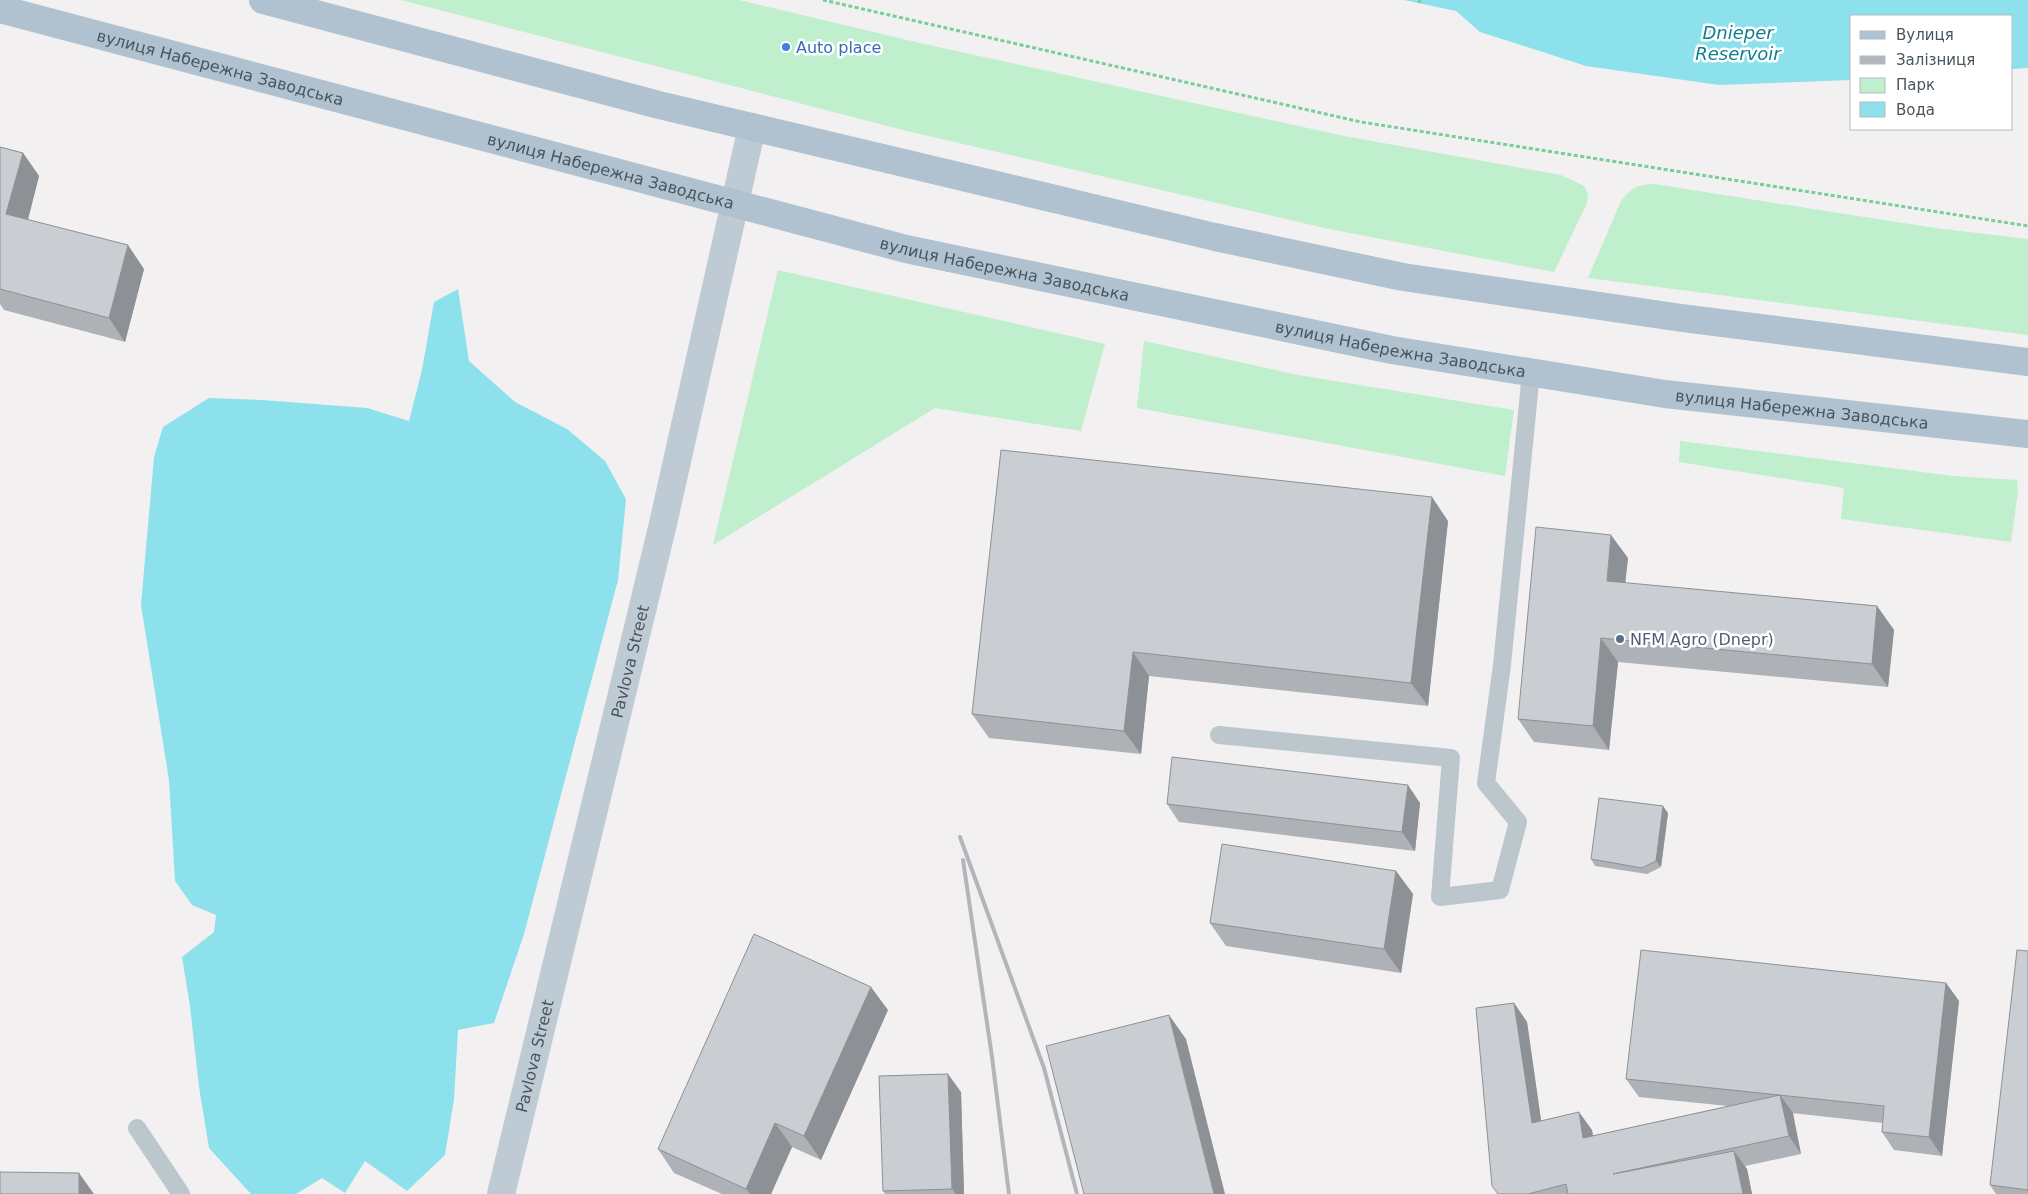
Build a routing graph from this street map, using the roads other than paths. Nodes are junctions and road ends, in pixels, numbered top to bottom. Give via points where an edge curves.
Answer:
1 (263, 0) edge
2 (0, 9) edge
3 (752, 127) junction
4 (734, 204) junction
5 (2028, 362) edge
6 (1531, 373) junction
7 (2028, 434) edge
8 (1219, 735) dead end
9 (137, 1128) dead end
10 (181, 1194) edge
11 (500, 1194) edge

1 - 3 main road
2 - 4 main road, вулиця Набережна Заводська
3 - 4 main road, Pavlova Street
3 - 5 main road via 1215,237 1403,277 1682,318
4 - 6 main road, вулиця Набережна Заводська via 926,253 1392,350
4 - 11 main road, Pavlova Street via 662,528
6 - 7 main road, вулиця Набережна Заводська via 1665,394
6 - 8 lane via 1502,665 1486,783 1518,822 1500,890 1440,896 1451,758
9 - 10 lane

